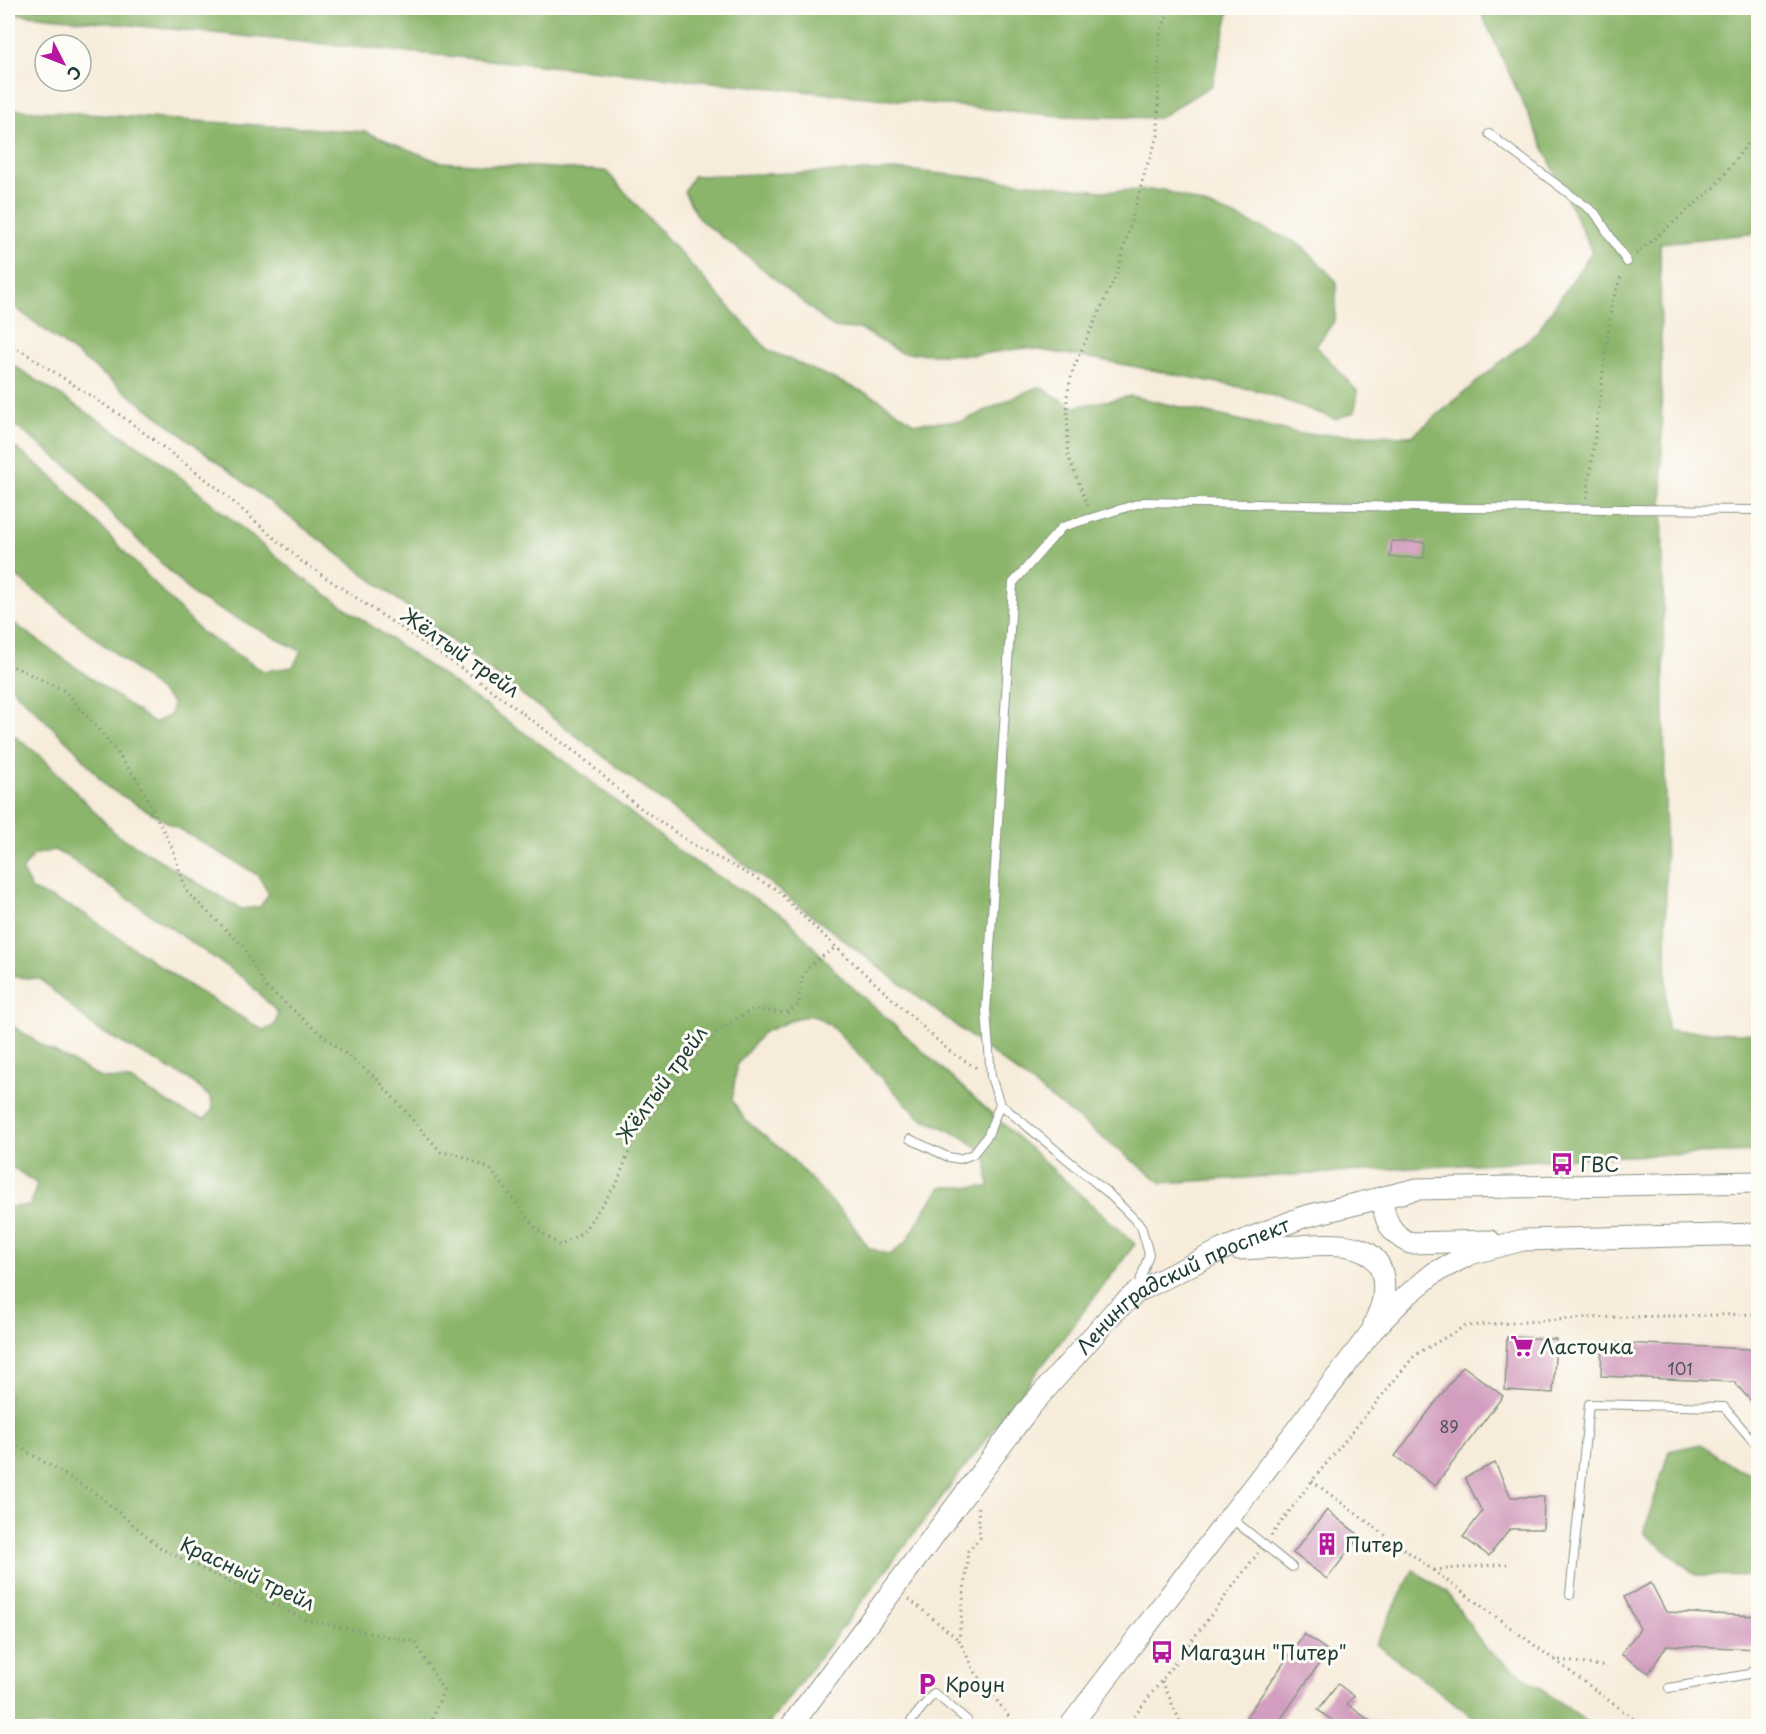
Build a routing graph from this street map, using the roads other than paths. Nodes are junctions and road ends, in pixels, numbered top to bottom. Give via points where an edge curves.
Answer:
1 (1489, 134) dead end
2 (1627, 262) road end
3 (1758, 510) edge
4 (1000, 1104) junction
5 (910, 1139) dead end
6 (1758, 1182) edge
7 (1382, 1198) junction
8 (1758, 1234) edge
9 (1523, 1240) junction
10 (1221, 1250) junction
11 (1137, 1292) junction
12 (1372, 1330) junction
13 (1758, 1447) edge
14 (1231, 1518) junction
15 (1292, 1567) dead end
16 (1570, 1595) dead end
17 (1758, 1665) edge
18 (1669, 1688) dead end
19 (791, 1726) edge
20 (907, 1726) edge
21 (962, 1726) edge
22 (1070, 1726) edge

1 - 2 lane via 1595,213
3 - 4 lane via 1144,502 1062,527 1014,584 986,1011 991,1077
4 - 5 lane via 988,1135 967,1157 948,1157
4 - 11 lane via 1108,1193 1141,1226 1149,1254
6 - 7 main road, Ленинградский проспект via 1417,1190
7 - 9 main road via 1389,1228 1410,1243
7 - 10 main road, Ленинградский проспект via 1303,1217
8 - 9 main road
9 - 12 main road via 1470,1254 1434,1273
10 - 11 main road, Ленинградский проспект
10 - 12 main road via 1339,1244 1363,1250 1376,1261 1383,1278 1383,1300
11 - 19 main road, Ленинградский проспект via 1114,1312 1030,1407
12 - 14 main road
13 - 16 lane via 1724,1407 1589,1404
14 - 15 lane
14 - 22 main road
17 - 18 lane via 1749,1674
20 - 21 lane via 934,1693 967,1720

